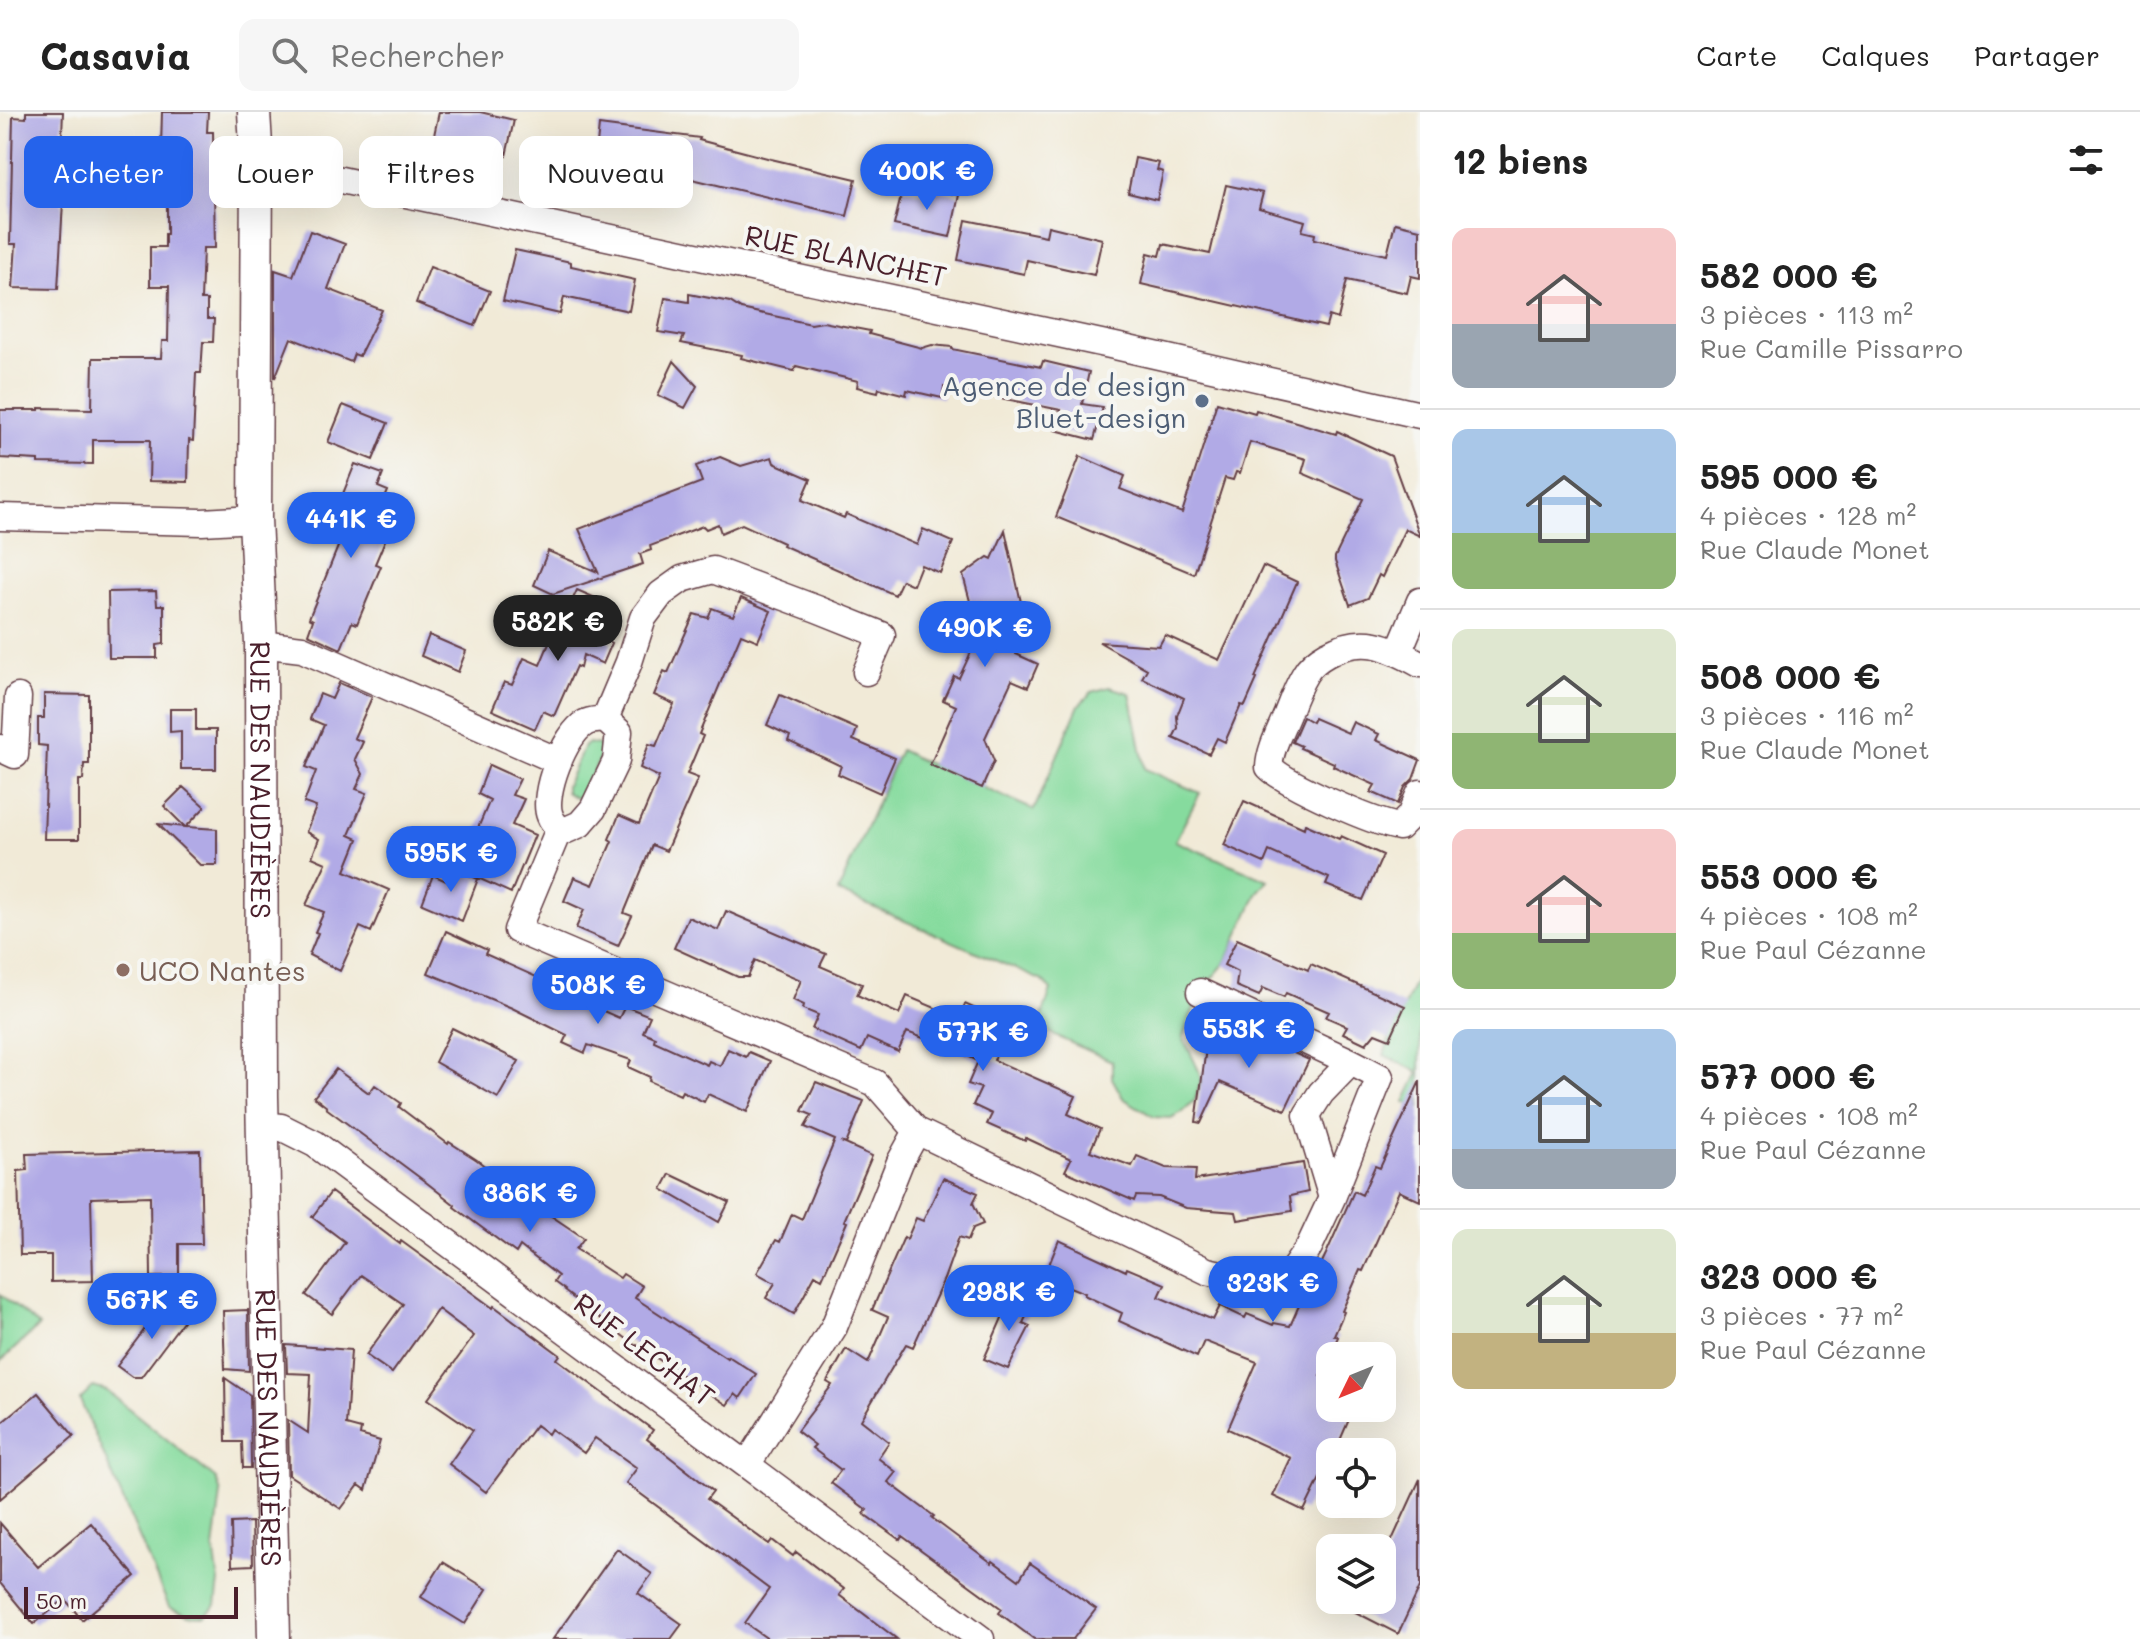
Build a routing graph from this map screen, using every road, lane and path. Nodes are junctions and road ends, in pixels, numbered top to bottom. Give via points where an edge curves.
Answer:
1 (254, 112) edge
2 (255, 136) edge
3 (343, 181) edge
4 (257, 208) edge
5 (1420, 415) edge
6 (0, 517) edge
7 (255, 519) junction
8 (1420, 601) edge
9 (261, 644) junction
10 (1409, 658) edge
11 (866, 672) dead end
12 (18, 697) dead end
13 (605, 719) junction
14 (0, 748) edge
15 (558, 761) junction
16 (1420, 793) edge
17 (559, 829) junction
18 (1200, 992) dead end
19 (1351, 1062) junction
20 (263, 1125) junction
21 (917, 1131) junction
22 (1332, 1198) junction
23 (747, 1465) junction
24 (274, 1639) edge
25 (981, 1639) edge

1 - 2 street, RUE DES NAUDIÈRES
3 - 5 street, RUE BLANCHET
4 - 7 street, RUE DES NAUDIÈRES
6 - 7 street
7 - 9 street, RUE DES NAUDIÈRES
8 - 10 street
9 - 15 street via 302,649
9 - 20 street, RUE DES NAUDIÈRES
10 - 16 street via 1365,642 1341,646 1316,660 1289,709 1269,767 1336,803 1399,827
11 - 13 street via 882,635 713,570 682,579 661,594 643,618
12 - 14 street via 15,755
13 - 15 street via 585,723
13 - 17 street via 619,732 616,761 593,809 580,824
15 - 17 street via 548,797 549,815
17 - 21 street via 517,930 875,1083
18 - 19 street
19 - 22 street via 1307,1115
19 - 22 street via 1380,1077
20 - 23 street, RUE LECHAT via 281,1127 315,1144
20 - 24 street, RUE DES NAUDIÈRES
21 - 22 street via 1207,1271 1272,1285 1286,1280 1309,1247
21 - 23 street via 834,1327
23 - 25 street, RUE LECHAT

